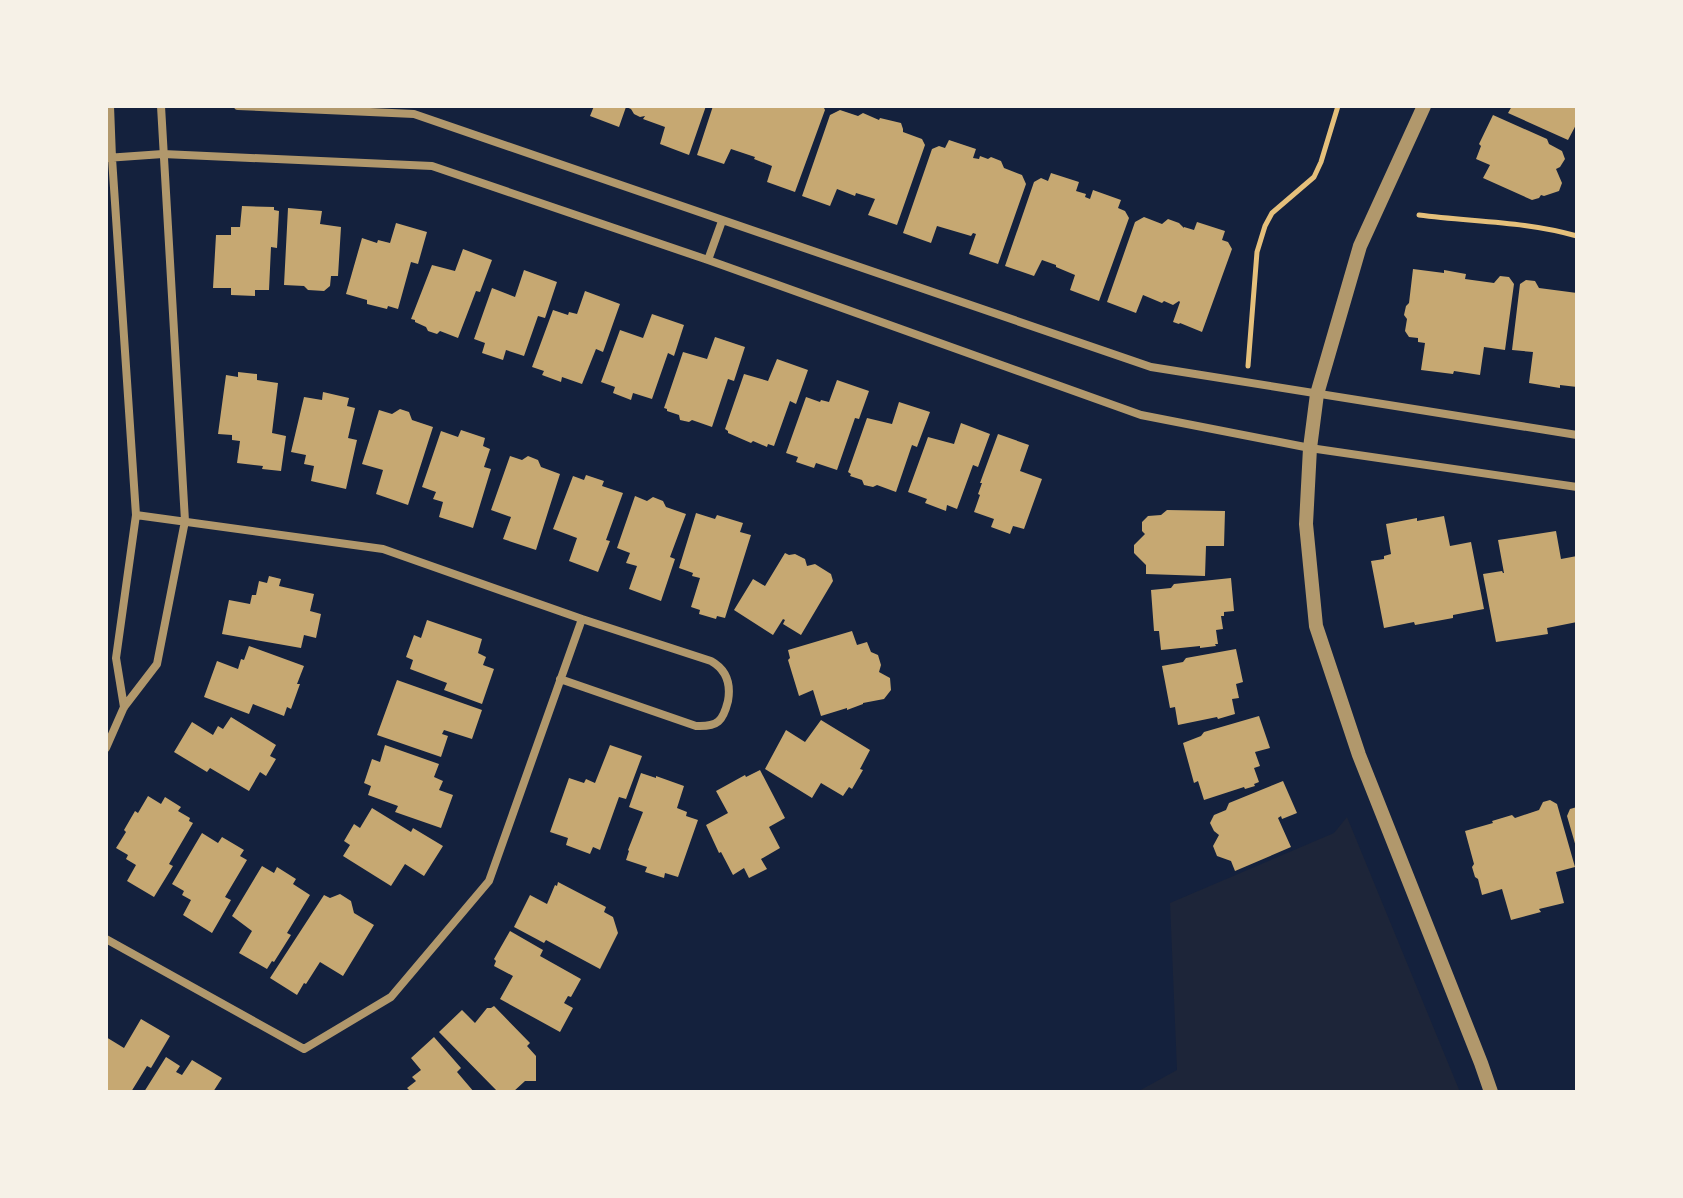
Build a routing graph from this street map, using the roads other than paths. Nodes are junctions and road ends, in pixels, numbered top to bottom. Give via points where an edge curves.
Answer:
1 (110, 106) edge
2 (161, 106) edge
3 (238, 106) edge
4 (1424, 106) edge
5 (163, 154) junction
6 (109, 158) edge
7 (722, 221) junction
8 (708, 260) junction
9 (1317, 394) junction
10 (1577, 435) edge
11 (1310, 448) junction
12 (1577, 487) edge
13 (136, 515) junction
14 (185, 521) junction
15 (582, 619) junction
16 (560, 679) junction
17 (124, 707) junction
18 (106, 748) edge
19 (106, 939) edge
20 (1481, 1063) junction
21 (1491, 1092) edge
22 (1498, 1092) edge

1 - 6 street
2 - 5 street
3 - 7 street via 414,114
4 - 9 street via 1360,246
5 - 6 street
5 - 8 street via 432,166
5 - 14 street
6 - 13 street
7 - 8 street
7 - 9 street via 1151,367
8 - 11 street via 1141,415
9 - 10 street
9 - 11 street
11 - 12 street
11 - 20 street via 1306,524 1316,626 1359,755
13 - 14 street
13 - 17 street via 116,658
14 - 15 street via 383,549
14 - 17 street via 157,664
15 - 16 street
15 - 16 street via 719,665 730,689 724,716 714,725 696,726
16 - 19 street via 489,881 391,997 304,1049
17 - 18 street
20 - 21 street
20 - 22 street

